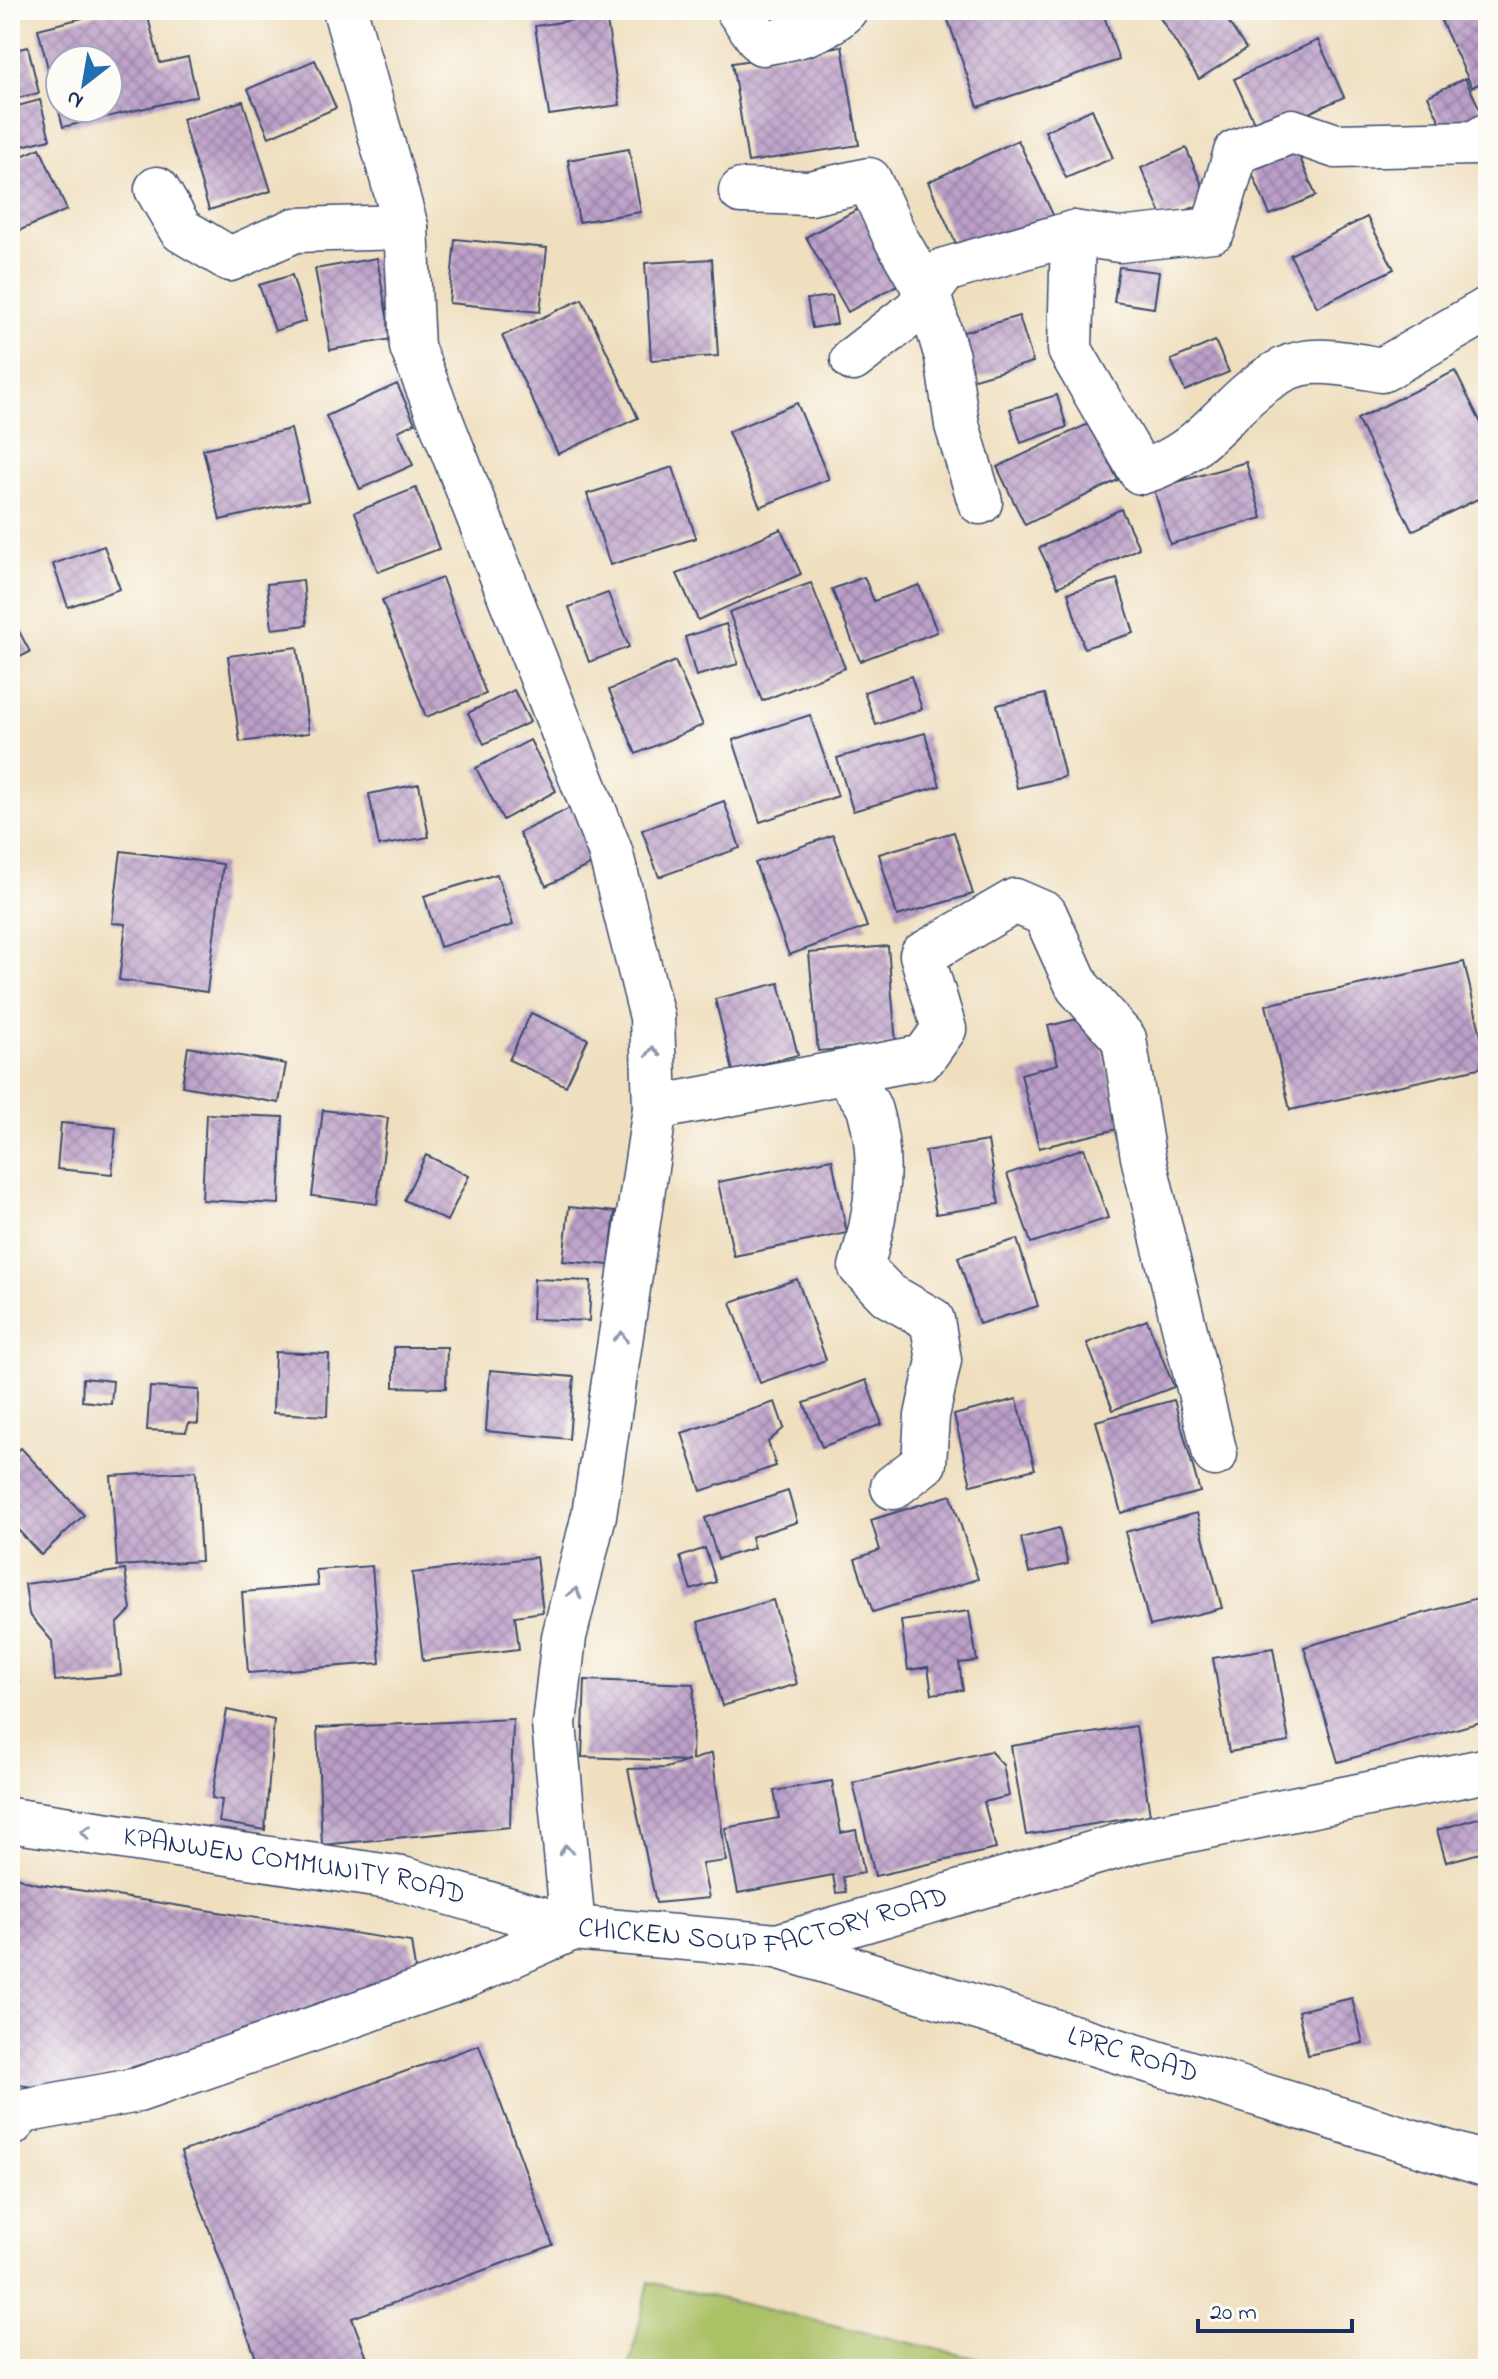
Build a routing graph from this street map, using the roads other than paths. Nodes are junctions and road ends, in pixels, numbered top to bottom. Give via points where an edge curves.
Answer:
1 (345, 10) edge
2 (738, 10) edge
3 (845, 10) edge
4 (1488, 135) edge
5 (157, 189) dead end
6 (741, 191) dead end
7 (406, 227) junction
8 (1073, 233) junction
9 (928, 294) junction
10 (1488, 309) edge
11 (853, 359) dead end
12 (980, 502) dead end
13 (845, 1074) junction
14 (655, 1108) junction
15 (1215, 1454) dead end
16 (893, 1487) dead end
17 (1488, 1770) edge
18 (10, 1820) edge
19 (573, 1928) junction
20 (777, 1946) junction
21 (10, 2125) edge
22 (1488, 2165) edge

1 - 7 street
2 - 3 street via 762,43 806,35
4 - 8 street via 1475,143 1336,146 1292,131 1236,152 1213,230 1119,240
5 - 7 street via 181,230 230,259 295,230
6 - 9 street via 810,193 869,180
14 -> 7 street via 652,1017 610,851 412,347
8 - 9 street via 945,270
8 - 10 street via 1070,350 1141,472 1165,465 1207,437 1247,395 1287,368 1332,361 1382,370
9 - 11 street via 916,310
9 - 12 street
13 - 14 street
13 - 15 street via 924,1057 944,1029 922,955 1015,901 1045,914 1078,987 1124,1039 1143,1157
13 - 16 street via 869,1108 877,1158 875,1222 861,1267 888,1295 932,1320 939,1360 924,1463
19 -> 14 street via 554,1724 564,1637 594,1515
17 - 20 street, CHICKEN SOUP FACTORY ROAD via 1139,1840
19 -> 18 street, KPANWEN COMMUNITY ROAD via 402,1879
19 - 20 street, CHICKEN SOUP FACTORY ROAD
19 - 21 street, CHICKEN SOUP FACTORY ROAD via 465,1976 138,2090 23,2111
20 - 22 street, LPRC ROAD

